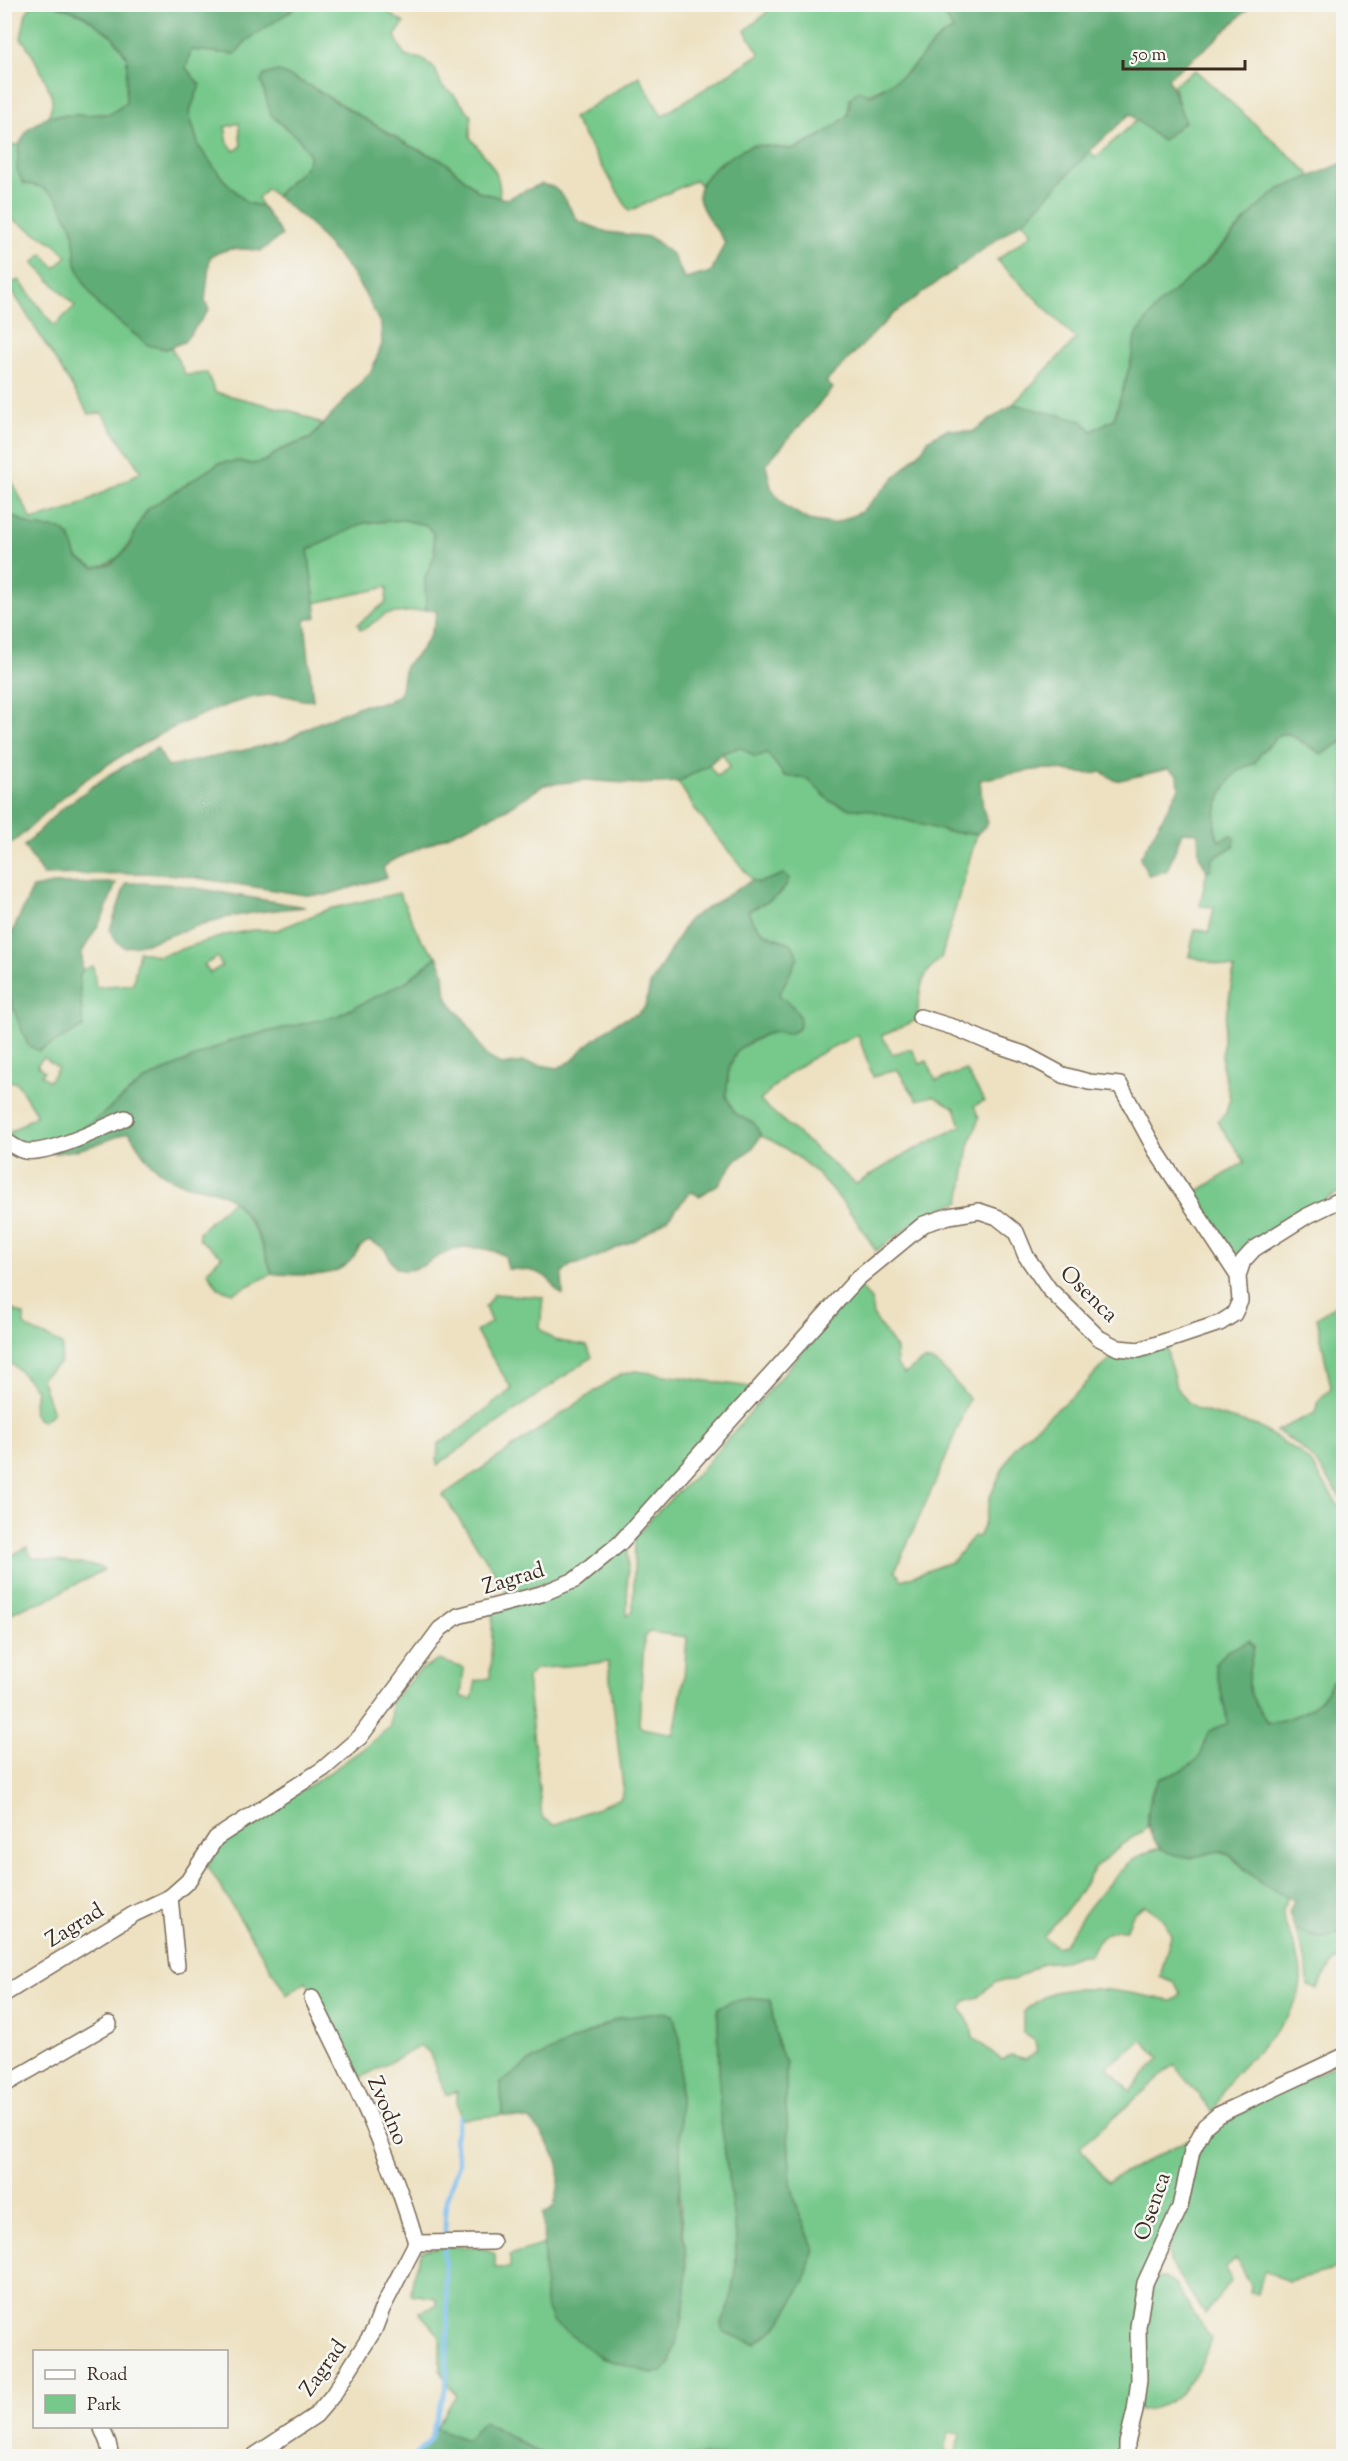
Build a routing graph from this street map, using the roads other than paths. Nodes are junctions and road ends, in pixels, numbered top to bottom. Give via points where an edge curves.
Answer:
1 (920, 1017) dead end
2 (125, 1118) dead end
3 (4, 1140) edge
4 (1344, 1198) edge
5 (1238, 1276) junction
6 (857, 1279) joint
7 (170, 1897) junction
8 (177, 1966) dead end
9 (4, 1994) edge
10 (312, 1998) dead end
11 (109, 2024) dead end
12 (1344, 2056) edge
13 (4, 2085) edge
14 (493, 2242) dead end
15 (416, 2243) junction
16 (101, 2428) edge
17 (111, 2457) edge
18 (254, 2457) edge
19 (1127, 2457) edge

1 - 5 street via 1024,1054 1063,1075 1120,1084 1156,1151
2 - 3 street via 34,1152 22,1151
4 - 5 street, Osenca via 1254,1249 1243,1261
5 - 6 street, Osenca via 1240,1301 1234,1314 1220,1323 1139,1350 1118,1348 1100,1338 1049,1290 1026,1256 1016,1232 997,1217 978,1211 924,1224
6 - 7 street, Zagrad via 620,1543 574,1580 541,1594 458,1616 440,1629 360,1737 323,1769 216,1839 188,1881
7 - 8 street
7 - 9 street, Zagrad via 134,1914
10 - 15 street, Zvodno via 355,2085 408,2213
11 - 13 street
12 - 19 street, Osenca via 1218,2115 1196,2143 1180,2207 1145,2283 1138,2327 1139,2380
14 - 15 street
15 - 18 street, Zagrad via 374,2330 333,2396 316,2415
16 - 17 street

